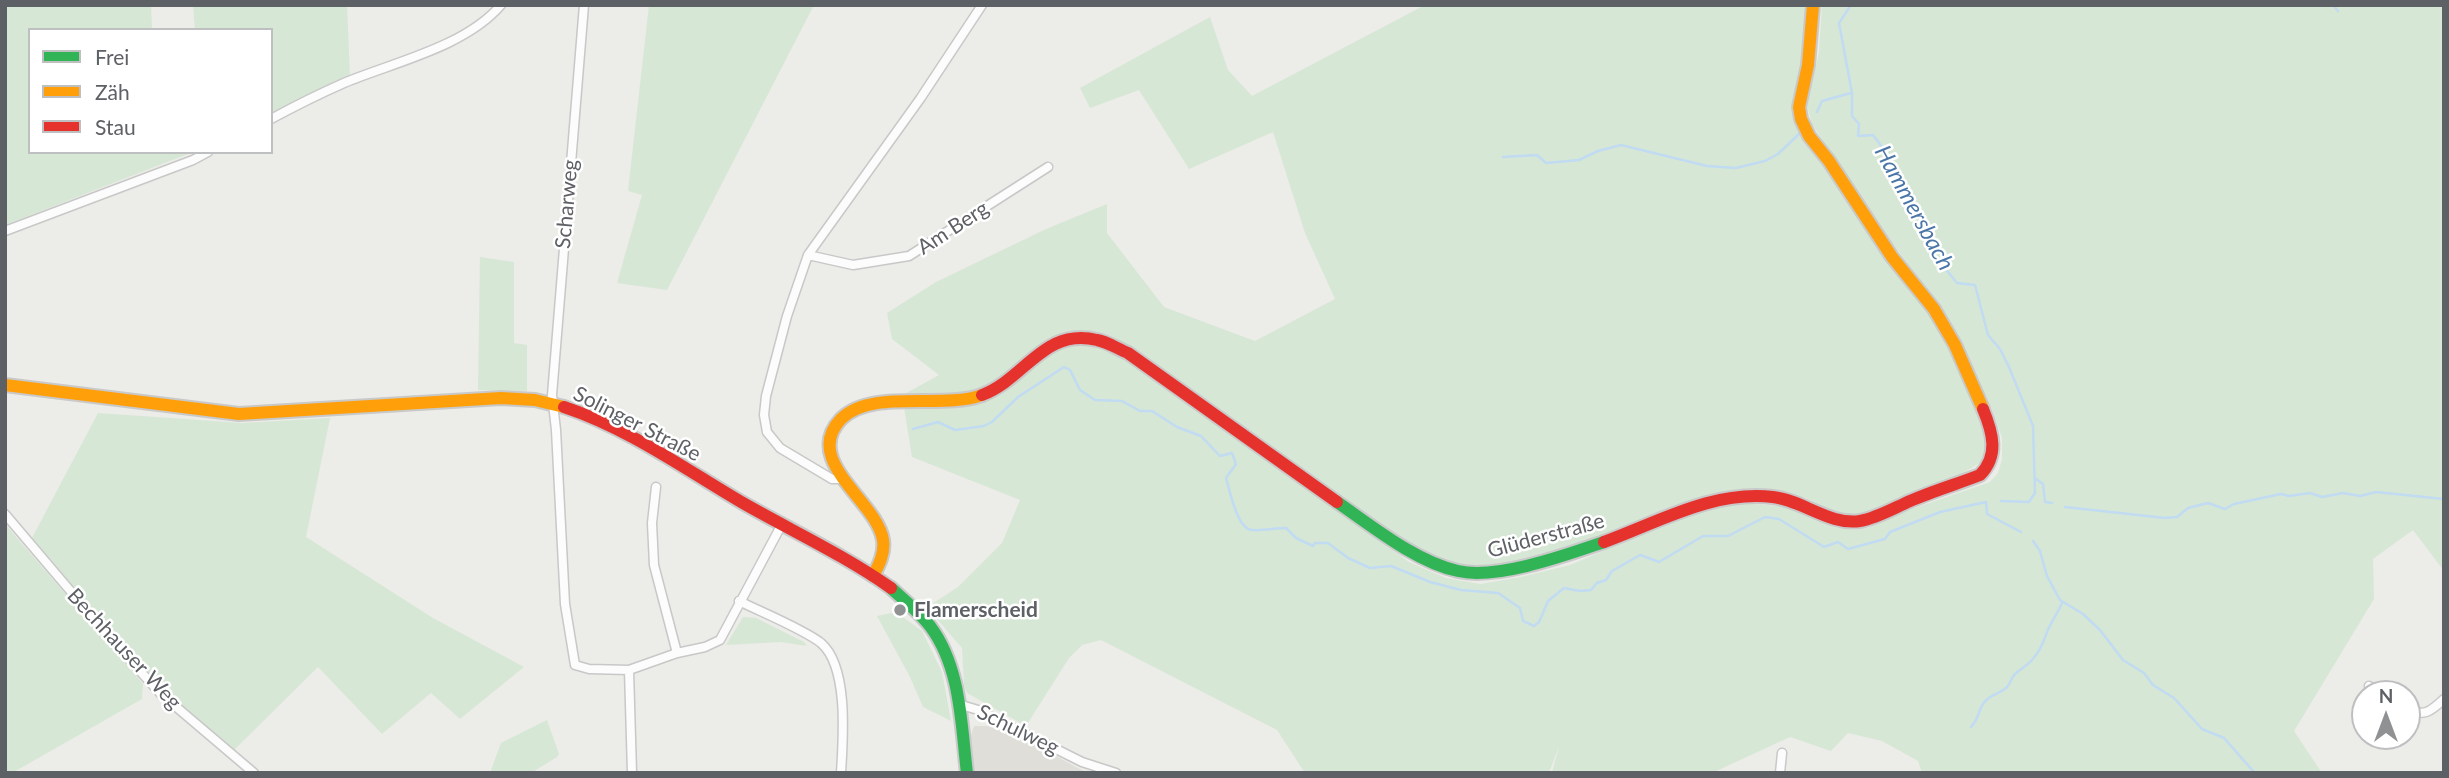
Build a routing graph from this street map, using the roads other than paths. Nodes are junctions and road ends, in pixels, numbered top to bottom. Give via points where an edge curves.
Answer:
1 (501, 5) edge
2 (584, 5) edge
3 (982, 5) edge
4 (1813, 5) edge
5 (273, 118) edge
6 (204, 154) edge
7 (1048, 167) dead end
8 (5, 231) edge
9 (808, 255) junction
10 (5, 385) edge
11 (554, 403) junction
12 (843, 479) junction
13 (656, 487) dead end
14 (5, 514) edge
15 (782, 524) junction
16 (873, 576) junction
17 (739, 601) junction
18 (677, 653) junction
19 (629, 670) junction
20 (2444, 699) edge
21 (958, 704) junction
22 (2421, 714) edge
23 (1782, 753) dead end
24 (254, 773) edge
25 (632, 773) edge
26 (841, 773) edge
27 (967, 773) edge
28 (1116, 773) edge
29 (1780, 773) edge

1 - 5 street via 453,40 344,83
2 - 11 street, Scharweg
3 - 9 street
4 - 12 main road, Glüderstraße via 1801,119 1955,345 1986,413 1993,445 1991,462 1973,478 1857,522 1775,498 1718,499 1567,555 1504,570 1460,572 1396,542 1128,354 1082,338 1049,345 998,387 977,398 885,403 856,410 839,422 829,444 831,459
6 - 8 street
7 - 9 street, Am Berg via 909,256 853,265
9 - 12 street via 768,383 764,425 780,448 832,479
10 - 11 main road, Solinger Straße via 239,414 492,398
11 - 15 main road, Solinger Straße via 606,425
11 - 19 street via 565,604 575,665
12 - 16 main road, Glüderstraße via 877,523 883,539
13 - 18 street via 654,565
14 - 24 street, Bechhauser Weg via 161,694
15 - 16 main road, Solinger Straße
15 - 17 street
16 - 21 main road, Solinger Straße via 908,603 937,636
17 - 18 street via 720,640
17 - 26 street via 816,640 830,653 841,696
18 - 19 street
19 - 25 street
20 - 22 street
21 - 27 main road, Solinger Straße
21 - 28 street, Schulweg via 1082,762
23 - 29 street

